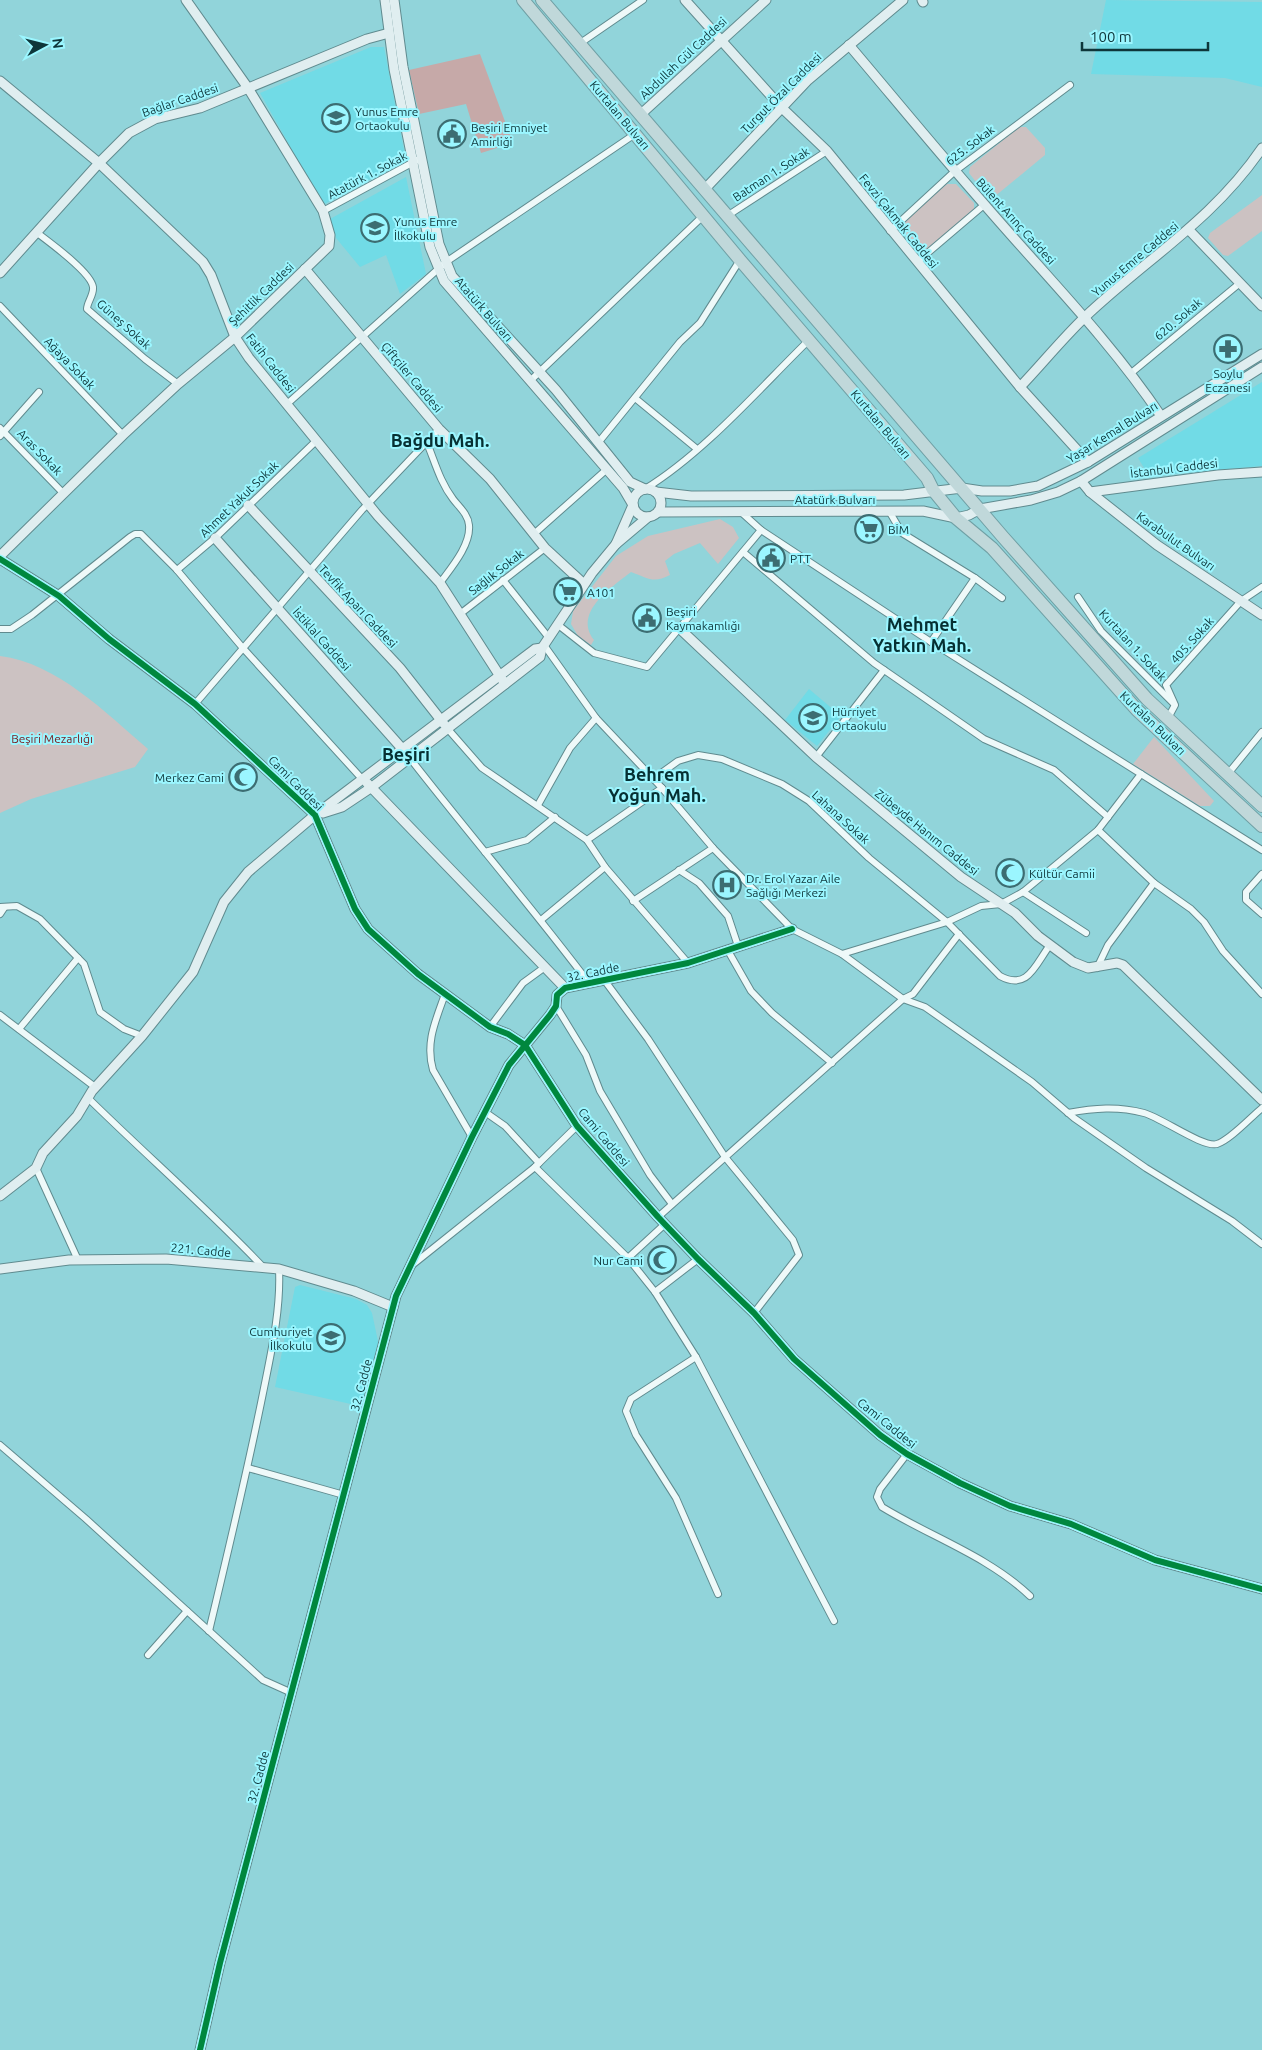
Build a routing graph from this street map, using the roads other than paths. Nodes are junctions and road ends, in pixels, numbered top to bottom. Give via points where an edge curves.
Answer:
1 (186, 0) edge
2 (384, 0) edge
3 (394, 0) edge
4 (523, 0) edge
5 (542, 0) edge
6 (643, 0) edge
7 (685, 0) edge
8 (766, 0) edge
9 (903, 0) edge
10 (389, 33) junction
11 (720, 40) junction
12 (579, 44) junction
13 (849, 46) junction
14 (0, 81) edge
15 (1070, 85) dead end
16 (248, 88) junction
17 (781, 108) junction
18 (640, 115) junction
19 (636, 134) junction
20 (1262, 148) edge
21 (827, 151) junction
22 (421, 158) junction
23 (98, 162) junction
24 (413, 164) junction
25 (955, 170) junction
26 (704, 190) junction
27 (984, 205) junction
28 (323, 212) junction
29 (703, 216) junction
30 (727, 216) junction
31 (1189, 230) junction
32 (890, 231) junction
33 (36, 232) junction
34 (740, 260) junction
35 (446, 262) junction
36 (917, 262) junction
37 (306, 269) junction
38 (439, 270) junction
39 (0, 273) edge
40 (1240, 283) junction
41 (0, 306) edge
42 (1262, 306) edge
43 (1086, 317) junction
44 (235, 337) junction
45 (362, 338) junction
46 (809, 340) junction
47 (1262, 354) edge
48 (1262, 367) edge
49 (540, 373) junction
50 (1130, 374) junction
51 (530, 381) junction
52 (178, 384) junction
53 (1020, 387) junction
54 (39, 392) dead end
55 (635, 398) junction
56 (287, 404) junction
57 (1161, 416) junction
58 (439, 429) junction
59 (1, 432) edge
60 (123, 435) junction
61 (315, 442) junction
62 (427, 443) junction
63 (598, 443) junction
64 (697, 450) junction
65 (1088, 462) junction
66 (606, 470) junction
67 (1262, 472) edge
68 (1081, 481) junction
69 (962, 488) junction
70 (645, 489) junction
71 (933, 490) junction
72 (656, 492) junction
73 (1090, 492) junction
74 (63, 493) junction
75 (369, 504) junction
76 (248, 505) junction
77 (633, 505) junction
78 (980, 509) junction
79 (658, 512) junction
80 (741, 512) junction
81 (889, 512) junction
82 (648, 517) junction
83 (956, 518) junction
84 (761, 530) junction
85 (535, 533) junction
86 (215, 538) junction
87 (616, 544) junction
88 (545, 548) junction
89 (743, 552) junction
90 (0, 557) edge
91 (176, 570) junction
92 (308, 572) junction
93 (975, 578) junction
94 (503, 580) junction
95 (440, 583) junction
96 (584, 584) junction
97 (1262, 587) edge
98 (59, 596) junction
99 (1078, 597) dead end
100 (1002, 598) dead end
101 (1241, 602) junction
102 (279, 608) junction
103 (460, 614) junction
104 (1262, 615) edge
105 (557, 624) junction
106 (0, 628) edge
107 (679, 628) junction
108 (931, 642) junction
109 (545, 644) junction
110 (242, 647) junction
111 (884, 670) junction
112 (503, 680) junction
113 (195, 704) junction
114 (1175, 705) junction
115 (596, 718) junction
116 (1168, 718) junction
117 (441, 720) junction
118 (447, 728) junction
119 (1262, 732) edge
120 (403, 748) junction
121 (409, 757) junction
122 (816, 757) junction
123 (1141, 774) junction
124 (1227, 775) junction
125 (653, 779) junction
126 (363, 780) junction
127 (372, 787) junction
128 (662, 788) junction
129 (538, 805) junction
130 (1262, 806) edge
131 (315, 815) junction
132 (555, 817) junction
133 (1108, 817) junction
134 (1262, 826) edge
135 (1098, 830) junction
136 (587, 840) junction
137 (713, 848) junction
138 (1262, 850) edge
139 (485, 852) junction
140 (605, 867) junction
141 (679, 870) junction
142 (1262, 874) edge
143 (1154, 883) junction
144 (1023, 892) junction
145 (633, 901) junction
146 (1001, 904) junction
147 (2, 910) edge
148 (1262, 914) edge
149 (542, 920) junction
150 (948, 922) junction
151 (792, 928) junction
152 (1086, 933) dead end
153 (959, 934) junction
154 (1050, 945) junction
155 (738, 946) junction
156 (727, 949) junction
157 (842, 954) junction
158 (78, 958) junction
159 (688, 963) junction
160 (545, 967) junction
161 (1097, 968) junction
162 (605, 981) junction
163 (589, 983) junction
164 (565, 988) junction
165 (446, 994) junction
166 (1262, 994) edge
167 (903, 999) junction
168 (556, 1006) junction
169 (0, 1015) edge
170 (490, 1027) junction
171 (19, 1029) junction
172 (142, 1036) junction
173 (525, 1045) junction
174 (832, 1063) junction
175 (95, 1087) junction
176 (88, 1098) junction
177 (1262, 1100) edge
178 (1262, 1108) edge
179 (485, 1112) junction
180 (1068, 1113) junction
181 (578, 1126) junction
182 (472, 1137) junction
183 (725, 1157) junction
184 (537, 1165) junction
185 (36, 1168) junction
186 (0, 1196) edge
187 (672, 1204) junction
188 (662, 1220) junction
189 (1262, 1244) edge
190 (628, 1258) junction
191 (698, 1259) junction
192 (78, 1260) junction
193 (410, 1267) junction
194 (264, 1268) junction
195 (0, 1269) edge
196 (279, 1269) junction
197 (655, 1292) junction
198 (393, 1307) junction
199 (754, 1313) junction
200 (696, 1357) junction
201 (0, 1445) edge
202 (906, 1454) junction
203 (248, 1468) junction
204 (344, 1495) junction
205 (1262, 1589) edge
206 (718, 1594) dead end
207 (1030, 1596) dead end
208 (187, 1611) junction
209 (834, 1621) dead end
210 (209, 1631) junction
211 (148, 1655) dead end
212 (292, 1693) junction
213 (200, 2050) edge

1 - 16 street, Şehitlik Caddesi
2 - 10 street, Atatürk Bulvarı
3 - 22 street, Atatürk Bulvarı
4 - 19 highway, Kurtalan Bulvarı
5 - 12 highway, Kurtalan Bulvarı
6 - 12 street
7 - 11 street, Fevzi Çakmak Caddesi
8 - 11 street, Abdullah Gül Caddesi
9 - 13 street, Turgut Özal Caddesi
10 - 16 street, Bağlar Caddesi
10 - 24 street, Atatürk Bulvarı
11 - 17 street, Fevzi Çakmak Caddesi
11 - 18 street, Abdullah Gül Caddesi
12 - 18 highway, Kurtalan Bulvarı
13 - 17 street, Turgut Özal Caddesi
13 - 25 street, Bülent Arınç Caddesi
14 - 23 street, Fatih Caddesi
15 - 25 street, 625. Sokak
16 - 23 street, Bağlar Caddesi via 200,108 154,119 129,133
16 - 28 street, Şehitlik Caddesi
17 - 21 street, Fevzi Çakmak Caddesi
17 - 26 street, Turgut Özal Caddesi
18 - 26 highway, Kurtalan Bulvarı
19 - 29 highway, Kurtalan Bulvarı
19 - 35 street
20 - 31 street, Yunus Emre Caddesi via 1214,206
21 - 30 street, Batman 1. Sokak
21 - 32 street, Fevzi Çakmak Caddesi
22 - 24 street, Atatürk 1. Sokak
22 - 35 street, Atatürk Bulvarı via 438,244
23 - 33 street, Bağlar Caddesi
23 - 44 street, Fatih Caddesi via 203,262
24 - 28 street, Atatürk 1. Sokak
24 - 38 street, Atatürk Bulvarı via 430,247
25 - 27 street, Bülent Arınç Caddesi
25 - 32 street, 625. Sokak
26 - 30 highway, Kurtalan Bulvarı
27 - 36 street
27 - 43 street, Bülent Arınç Caddesi
28 - 37 street, Şehitlik Caddesi via 330,235 329,246
29 - 34 highway, Kurtalan Bulvarı
29 - 49 street
30 - 69 highway, Kurtalan Bulvarı
31 - 40 street
31 - 43 street, Yunus Emre Caddesi
32 - 36 street, Fevzi Çakmak Caddesi
33 - 39 street, Bağlar Caddesi
33 - 52 street, Güneş Sokak via 92,282 94,289 87,309
34 - 46 highway, Kurtalan Bulvarı
34 - 55 street via 700,323 680,342
35 - 38 street
35 - 49 street, Atatürk Bulvarı via 452,276
36 - 53 street, Fevzi Çakmak Caddesi
37 - 44 street, Şehitlik Caddesi
37 - 45 street, Çiftçiler Caddesi
38 - 45 street
38 - 51 street, Atatürk Bulvarı via 444,281
40 - 42 street
40 - 50 street, 620. Sokak
41 - 60 street, Ağaya Sokak
43 - 50 street, Bülent Arınç Caddesi
43 - 53 street, Yunus Emre Caddesi
44 - 52 street, Şehitlik Caddesi
44 - 56 street, Fatih Caddesi
45 - 56 street
45 - 58 street, Çiftçiler Caddesi
46 - 64 street
46 - 71 highway, Kurtalan Bulvarı via 927,478
47 - 57 street, Yaşar Kemal Bulvarı
48 - 68 street, Yaşar Kemal Bulvarı
49 - 51 street
49 - 63 street, Atatürk Bulvarı
50 - 57 street, Bülent Arınç Caddesi
51 - 66 street, Atatürk Bulvarı
52 - 60 street, Şehitlik Caddesi
53 - 65 street, Fevzi Çakmak Caddesi
54 - 59 street
55 - 63 street
55 - 64 street
56 - 61 street, Fatih Caddesi
57 - 65 street, Yaşar Kemal Bulvarı
58 - 62 street
58 - 85 street, Çiftçiler Caddesi via 490,479
59 - 74 street, Aras Sokak
60 - 74 street, Şehitlik Caddesi
61 - 75 street, Fatih Caddesi
61 - 76 street, Ahmet Yakut Sokak
62 - 75 street
62 - 95 street via 438,475 465,512 469,524 468,536 457,559
63 - 70 street, Atatürk Bulvarı via 630,482
64 - 70 street
65 - 69 street, Yaşar Kemal Bulvarı via 1038,486 1010,491
66 - 77 street, Atatürk Bulvarı
66 - 85 street
67 - 73 street, İstanbul Caddesi
68 - 73 street, Karabulut Bulvarı
68 - 78 street, Yaşar Kemal Bulvarı via 1030,500
69 - 71 street, Atatürk Bulvarı
69 - 78 highway, Kurtalan Bulvarı
70 - 72 street
70 - 77 street via 637,493
71 - 72 street, Atatürk Bulvarı via 904,495 691,496
71 - 83 highway, Kurtalan Bulvarı
72 - 79 street via 660,500
73 - 101 street, Karabulut Bulvarı via 1157,545
74 - 90 street, Şehitlik Caddesi
75 - 92 street
75 - 95 street, Fatih Caddesi
76 - 86 street, Ahmet Yakut Sokak
76 - 92 street, Tevfik Aparı Caddesi
77 - 82 street via 640,515
77 - 87 street
78 - 83 street
78 - 116 highway, Kurtalan Bulvarı via 1147,699
79 - 80 street, Atatürk Bulvarı
79 - 82 street
80 - 81 street, Atatürk Bulvarı
80 - 84 street
81 - 83 street, Atatürk Bulvarı via 923,511
81 - 93 street via 902,534
82 - 87 street
83 - 134 highway, Kurtalan Bulvarı via 992,548 1137,710
84 - 89 street
84 - 108 street
85 - 88 street, Çiftçiler Caddesi
86 - 91 street, Ahmet Yakut Sokak
86 - 102 street, İstiklal Caddesi
87 - 96 street
88 - 94 street, Sağlık Sokak
88 - 96 street, Çiftçiler Caddesi
89 - 107 street
89 - 111 street
90 - 98 street, Cami Caddesi
91 - 98 street via 142,534 136,534
91 - 110 street
92 - 102 street
92 - 117 street, Tevfik Aparı Caddesi via 400,668
93 - 100 street
93 - 108 street
94 - 103 street, Sağlık Sokak
94 - 109 street
95 - 103 street, Fatih Caddesi
96 - 105 street
97 - 101 street, 405. Sokak
98 - 106 street via 11,629
98 - 113 street, Cami Caddesi
99 - 114 street, Kurtalan 1. Sokak via 1101,630
101 - 104 street, Karabulut Bulvarı
101 - 114 street, 405. Sokak via 1166,685
102 - 110 street
102 - 120 street, İstiklal Caddesi
103 - 112 street, Fatih Caddesi
105 - 107 street via 594,654 647,667
105 - 109 street
107 - 122 street, Zübeyde Hanım Caddesi
108 - 123 street
109 - 112 street via 535,649
109 - 115 street
110 - 113 street
110 - 126 street
111 - 122 street
111 - 133 street via 984,739 1054,770
112 - 117 street
112 - 118 street
113 - 131 street, Cami Caddesi
114 - 116 street
115 - 125 street
115 - 129 street via 570,748
116 - 124 highway, Kurtalan Bulvarı
117 - 118 street, Tevfik Aparı Caddesi
117 - 120 street
118 - 121 street
118 - 129 street via 482,768
119 - 124 street
120 - 121 street, İstiklal Caddesi
120 - 126 street
121 - 127 street
121 - 139 street
122 - 146 street, Zübeyde Hanım Caddesi via 961,877
123 - 133 street
123 - 138 street
124 - 130 highway, Kurtalan Bulvarı
125 - 128 street
125 - 150 street, Lahana Sokak via 678,761 698,754 722,758 782,784 809,801 869,858
126 - 127 street
126 - 131 street
127 - 131 street via 342,807
127 - 160 street
128 - 136 street
128 - 137 street
129 - 132 street
131 - 165 street, Cami Caddesi via 355,910 368,929 418,974
131 - 172 street via 248,872 224,902 193,972
132 - 136 street
132 - 139 street via 527,840
133 - 135 street
135 - 143 street
135 - 144 street
136 - 140 street
137 - 141 street
137 - 151 street
139 - 149 street
140 - 145 street
140 - 149 street
141 - 145 street
141 - 155 street via 699,883 728,916
142 - 148 street via 1246,892 1246,900
143 - 161 street via 1108,945
143 - 166 street via 1204,922 1223,951
144 - 146 street
144 - 152 street
145 - 159 street
146 - 150 street via 981,906
146 - 154 street, Zübeyde Hanım Caddesi
147 - 158 street via 17,906 29,910
149 - 163 street
150 - 153 street, Lahana Sokak
150 - 157 street
151 - 155 street, 32. Cadde
151 - 157 street
153 - 154 street, Lahana Sokak via 1000,976 1018,982 1025,978
153 - 167 street via 913,994
154 - 161 street, Zübeyde Hanım Caddesi via 1073,962
155 - 156 street, 32. Cadde
156 - 159 street, 32. Cadde
156 - 174 street via 751,991
157 - 167 street
158 - 171 street
158 - 172 street via 84,964 100,1012 124,1029
159 - 162 street, 32. Cadde
160 - 164 street
160 - 170 street via 523,983
161 - 177 street, Zübeyde Hanım Caddesi via 1117,963 1123,965
162 - 163 street, 32. Cadde
162 - 183 street via 648,1039
163 - 164 street, 32. Cadde
164 - 168 street, 32. Cadde via 557,995
165 - 170 street, Cami Caddesi
165 - 182 street via 430,1036 431,1062
167 - 174 street
167 - 180 street via 925,1007 1032,1082
168 - 173 street, 32. Cadde
168 - 187 street via 586,1055 600,1090 650,1175
169 - 171 street
170 - 173 street, Cami Caddesi
171 - 175 street
172 - 175 street
173 - 179 street, 32. Cadde via 509,1065
173 - 181 street, Cami Caddesi
174 - 183 street
175 - 176 street
176 - 185 street via 78,1116 43,1152
176 - 194 street via 221,1222
178 - 180 street via 1217,1144 1205,1144 1145,1113 1094,1108
179 - 182 street, 32. Cadde
179 - 184 street via 505,1126
180 - 189 street
181 - 184 street
181 - 188 street, Cami Caddesi
182 - 193 street, 32. Cadde
183 - 187 street
183 - 199 street via 793,1240 799,1255
184 - 190 street
184 - 193 street
185 - 186 street
185 - 192 street
187 - 188 street
188 - 190 street
188 - 191 street, Cami Caddesi
190 - 197 street
191 - 197 street
191 - 199 street, Cami Caddesi
192 - 194 street, 221. Cadde via 166,1259
192 - 195 street, 221. Cadde
193 - 198 street, 32. Cadde
194 - 196 street, 221. Cadde
196 - 198 street, 221. Cadde via 354,1291
196 - 203 street via 280,1294
197 - 200 street
198 - 204 street, 32. Cadde
199 - 202 street, Cami Caddesi via 794,1359
200 - 206 street via 631,1399 626,1411 636,1435 676,1498
200 - 209 street
201 - 208 street
202 - 205 street, Cami Caddesi via 1010,1506 1071,1524 1155,1560
202 - 207 street via 880,1489 877,1497 882,1507 965,1551 1019,1585
203 - 204 street
203 - 210 street
204 - 212 street, 32. Cadde
208 - 210 street
208 - 211 street
210 - 212 street via 263,1680
212 - 213 street, 32. Cadde

